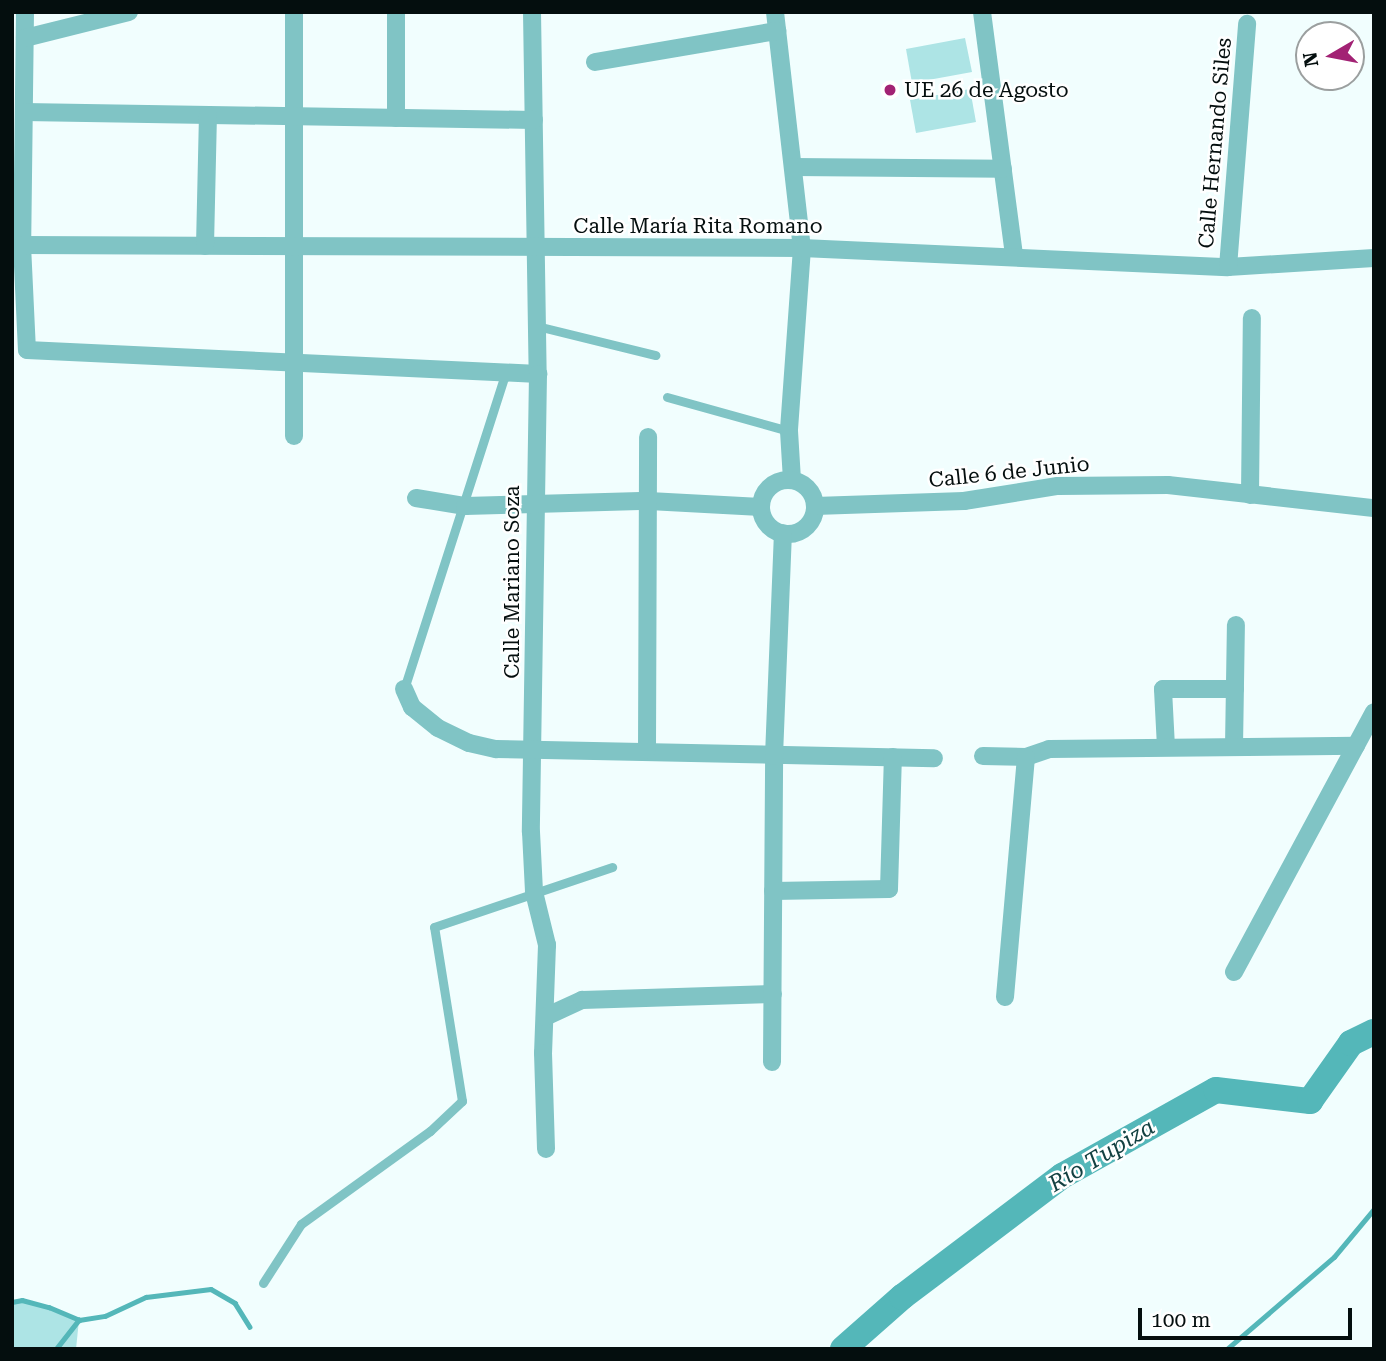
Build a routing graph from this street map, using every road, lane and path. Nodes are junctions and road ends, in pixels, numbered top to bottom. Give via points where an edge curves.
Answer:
1 (25, 12) edge
2 (129, 12) edge
3 (294, 12) edge
4 (397, 12) edge
5 (532, 12) edge
6 (775, 12) edge
7 (982, 12) edge
8 (1247, 24) dead end
9 (777, 31) junction
10 (25, 38) junction
11 (595, 62) dead end
12 (24, 112) junction
13 (208, 115) junction
14 (294, 117) junction
15 (396, 118) junction
16 (534, 120) junction
17 (793, 167) junction
18 (1003, 169) junction
19 (22, 245) junction
20 (205, 246) junction
21 (294, 246) junction
22 (802, 248) junction
23 (536, 249) junction
24 (1014, 256) junction
25 (1374, 257) edge
26 (1228, 267) junction
27 (1252, 318) dead end
28 (537, 326) junction
29 (655, 355) dead end
30 (294, 362) junction
31 (506, 372) junction
32 (537, 374) junction
33 (667, 397) dead end
34 (789, 431) junction
35 (294, 436) dead end
36 (648, 437) dead end
37 (792, 480) junction
38 (1250, 495) junction
39 (416, 498) dead end
40 (649, 501) junction
41 (534, 504) junction
42 (463, 505) junction
43 (815, 506) junction
44 (761, 507) junction
45 (1374, 508) edge
46 (783, 533) junction
47 (1237, 625) dead end
48 (404, 689) joint
49 (1235, 689) junction
50 (1374, 712) edge
51 (1356, 746) junction
52 (1166, 747) junction
53 (1234, 747) junction
54 (534, 750) junction
55 (647, 750) junction
56 (774, 756) junction
57 (893, 757) junction
58 (983, 757) dead end
59 (1026, 757) junction
60 (934, 758) dead end
61 (612, 867) dead end
62 (773, 891) junction
63 (534, 892) junction
64 (1234, 972) dead end
65 (773, 994) junction
66 (1005, 997) dead end
67 (545, 1017) junction
68 (772, 1062) dead end
69 (546, 1149) dead end
70 (263, 1283) dead end

1 - 10 street
2 - 10 street
3 - 14 street
4 - 15 street
5 - 16 street, Calle Mariano Soza
6 - 9 street
7 - 18 street
8 - 26 street, Calle Hernando Siles
9 - 11 street
9 - 17 street
10 - 12 street
12 - 13 street
12 - 19 street
13 - 14 street
13 - 20 street
14 - 15 street
14 - 21 street
15 - 16 street
16 - 23 street, Calle Mariano Soza
17 - 18 street
17 - 22 street
18 - 24 street
19 - 20 street, Calle María Rita Romano
19 - 30 street via 27,350
20 - 21 street, Calle María Rita Romano
21 - 23 street, Calle María Rita Romano
21 - 30 street
22 - 23 street, Calle María Rita Romano
22 - 24 street, Calle María Rita Romano
22 - 34 street
23 - 28 street, Calle Mariano Soza
24 - 26 street, Calle María Rita Romano
25 - 26 street, Calle María Rita Romano
27 - 38 street
28 - 29 lane
28 - 32 street, Calle Mariano Soza
30 - 31 street
30 - 35 street
31 - 32 street
31 - 42 lane
32 - 41 street, Calle Mariano Soza
33 - 34 lane
34 - 37 street
36 - 40 street
37 - 43 street via 811,491
37 - 44 street via 774,484
38 - 43 street, Calle 6 de Junio via 1168,485 1058,486 964,501
38 - 45 street, Calle 6 de Junio
39 - 42 street
40 - 41 street
40 - 44 street
40 - 55 street
41 - 42 street
41 - 54 street, Calle Mariano Soza
42 - 48 lane
43 - 46 street via 806,527
44 - 46 street via 767,524
46 - 56 street
47 - 49 street
48 - 54 street via 412,707 438,728 469,743
49 - 52 street via 1163,689
49 - 53 street
50 - 51 street
51 - 53 street
51 - 64 street
52 - 53 street
52 - 59 street via 1049,750
54 - 55 street
54 - 63 street, Calle Mariano Soza
55 - 56 street
56 - 57 street
56 - 62 street
57 - 60 street
57 - 62 street via 890,889
58 - 59 street
59 - 66 street
61 - 63 lane
62 - 65 street
63 - 67 street, Calle Mariano Soza via 547,945
63 - 70 lane via 434,928 462,1101 430,1131 301,1224
65 - 67 street via 582,1000
65 - 68 street
67 - 69 street, Calle Mariano Soza

